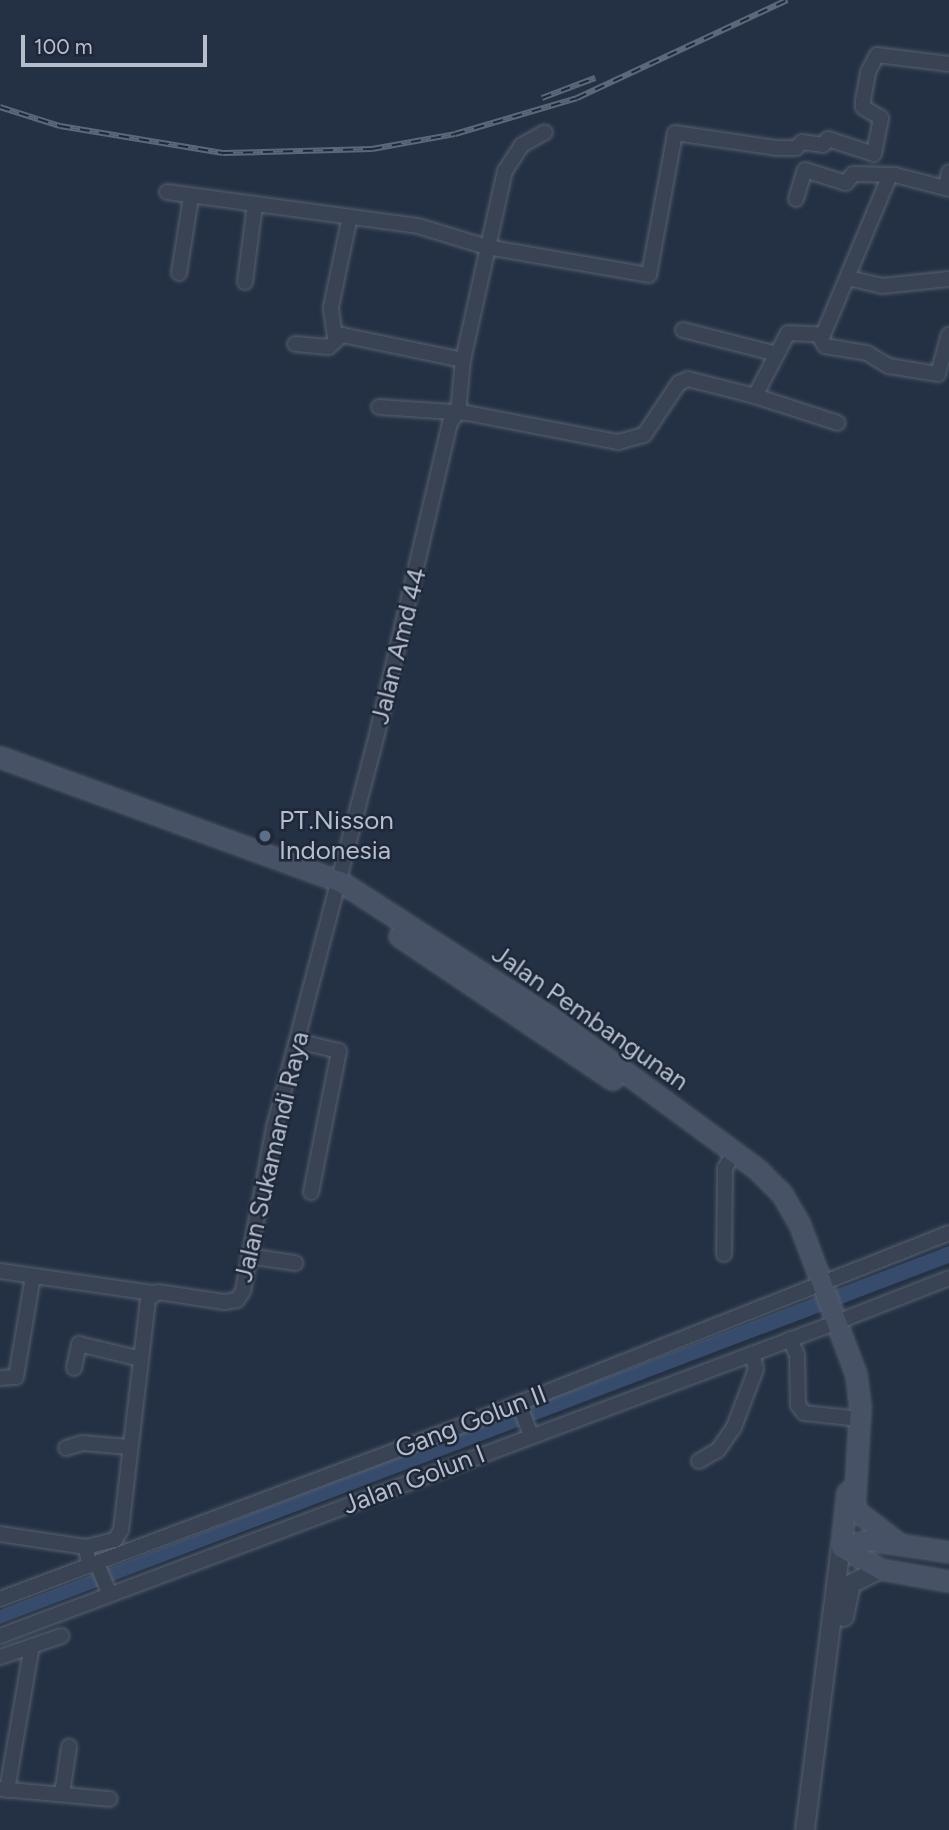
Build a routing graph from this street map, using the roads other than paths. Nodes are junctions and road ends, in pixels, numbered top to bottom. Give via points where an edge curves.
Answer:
1 (949, 64) edge
2 (545, 132) dead end
3 (949, 172) edge
4 (890, 175) junction
5 (947, 189) edge
6 (167, 192) dead end
7 (191, 197) junction
8 (796, 199) dead end
9 (255, 204) junction
10 (349, 221) junction
11 (487, 247) junction
12 (179, 273) dead end
13 (848, 278) junction
14 (949, 279) edge
15 (245, 282) dead end
16 (683, 330) dead end
17 (949, 334) edge
18 (335, 337) junction
19 (820, 337) junction
20 (295, 344) dead end
21 (777, 354) junction
22 (463, 360) junction
23 (755, 396) junction
24 (379, 407) dead end
25 (458, 412) junction
26 (838, 423) dead end
27 (0, 757) edge
28 (0, 771) edge
29 (337, 887) junction
30 (297, 1041) junction
31 (730, 1160) junction
32 (311, 1192) dead end
33 (949, 1233) edge
34 (724, 1254) dead end
35 (249, 1256) junction
36 (295, 1264) dead end
37 (0, 1271) edge
38 (33, 1276) junction
39 (949, 1278) edge
40 (818, 1286) junction
41 (152, 1293) junction
42 (832, 1320) junction
43 (790, 1339) junction
44 (752, 1353) junction
45 (138, 1358) junction
46 (74, 1368) dead end
47 (0, 1378) edge
48 (520, 1406) junction
49 (851, 1418) junction
50 (530, 1431) junction
51 (129, 1447) junction
52 (66, 1448) dead end
53 (699, 1461) dead end
54 (0, 1534) edge
55 (115, 1540) junction
56 (898, 1543) junction
57 (86, 1547) junction
58 (841, 1547) junction
59 (949, 1552) edge
60 (126, 1554) junction
61 (95, 1567) junction
62 (880, 1569) junction
63 (949, 1581) edge
64 (109, 1591) junction
65 (0, 1599) edge
66 (0, 1636) edge
67 (61, 1636) dead end
68 (32, 1646) junction
69 (0, 1657) edge
70 (69, 1747) dead end
71 (4, 1790) edge
72 (62, 1794) junction
73 (110, 1798) dead end
74 (805, 1830) edge
75 (818, 1830) edge

1 - 11 street via 877,55 867,72 863,100 863,107 881,118 874,153 828,139 824,145 804,142 796,148 776,148 675,133 649,275
2 - 11 street, Jalan Amd 44 via 512,155
3 - 5 street
4 - 5 street
4 - 8 street via 853,174 846,183 805,170
4 - 13 street
6 - 7 street
7 - 9 street
7 - 12 street
9 - 10 street
9 - 15 street
10 - 11 street via 418,226
10 - 18 street via 331,307
11 - 22 street, Jalan Amd 44
13 - 14 street via 882,286
13 - 19 street
16 - 21 street
17 - 19 street via 937,374 889,366 867,353 825,346
18 - 20 street via 329,347
18 - 22 street
19 - 21 street via 788,334
21 - 23 street
22 - 25 street, Jalan Amd 44
23 - 25 street via 688,379 679,383 644,435 618,442
23 - 26 street
24 - 25 street
25 - 29 street, Jalan Amd 44 via 450,423
27 - 29 main road, Jalan Pembangunan
28 - 29 main road, Jalan Pembangunan
29 - 30 street, Jalan Sukamandi Raya
29 - 31 main road, Jalan Pembangunan
29 - 40 main road, Jalan Pembangunan via 550,1017 758,1170 782,1194
30 - 32 street via 339,1051
30 - 35 street, Jalan Sukamandi Raya
31 - 34 street via 725,1168
31 - 40 main road, Jalan Pembangunan via 773,1200
33 - 40 street, Gang Golun II
35 - 36 street
35 - 41 street, Jalan Sukamandi Raya via 237,1300
37 - 38 street
38 - 41 street
38 - 47 street via 16,1377
39 - 42 street, Jalan Golun I
40 - 42 main road, Jalan Pembangunan
40 - 48 street, Gang Golun II
41 - 45 street
42 - 43 street, Jalan Golun I
42 - 49 main road, Jalan Pembangunan via 849,1382
42 - 56 main road, Jalan Pembangunan via 860,1407 854,1509
43 - 44 street, Jalan Golun I
43 - 49 street via 804,1413
44 - 50 street, Jalan Golun I
44 - 53 street via 756,1369 734,1427 718,1450
45 - 46 street via 79,1345
45 - 51 street
48 - 50 street
48 - 60 street, Gang Golun II
49 - 58 main road, Jalan Pembangunan
50 - 64 street, Jalan Golun I
51 - 52 street via 82,1443
51 - 55 street via 121,1530
54 - 57 street
55 - 57 street
55 - 60 street
56 - 58 main road via 870,1540
56 - 59 main road
57 - 61 street
58 - 62 main road
58 - 74 street
60 - 61 street, Gang Golun II
61 - 64 street
61 - 65 street, Gang Golun II
62 - 63 main road
62 - 75 street via 851,1584 846,1596
64 - 66 street, Jalan Golun I
67 - 68 street
68 - 69 street
68 - 71 street
70 - 72 street
71 - 72 street
72 - 73 street

